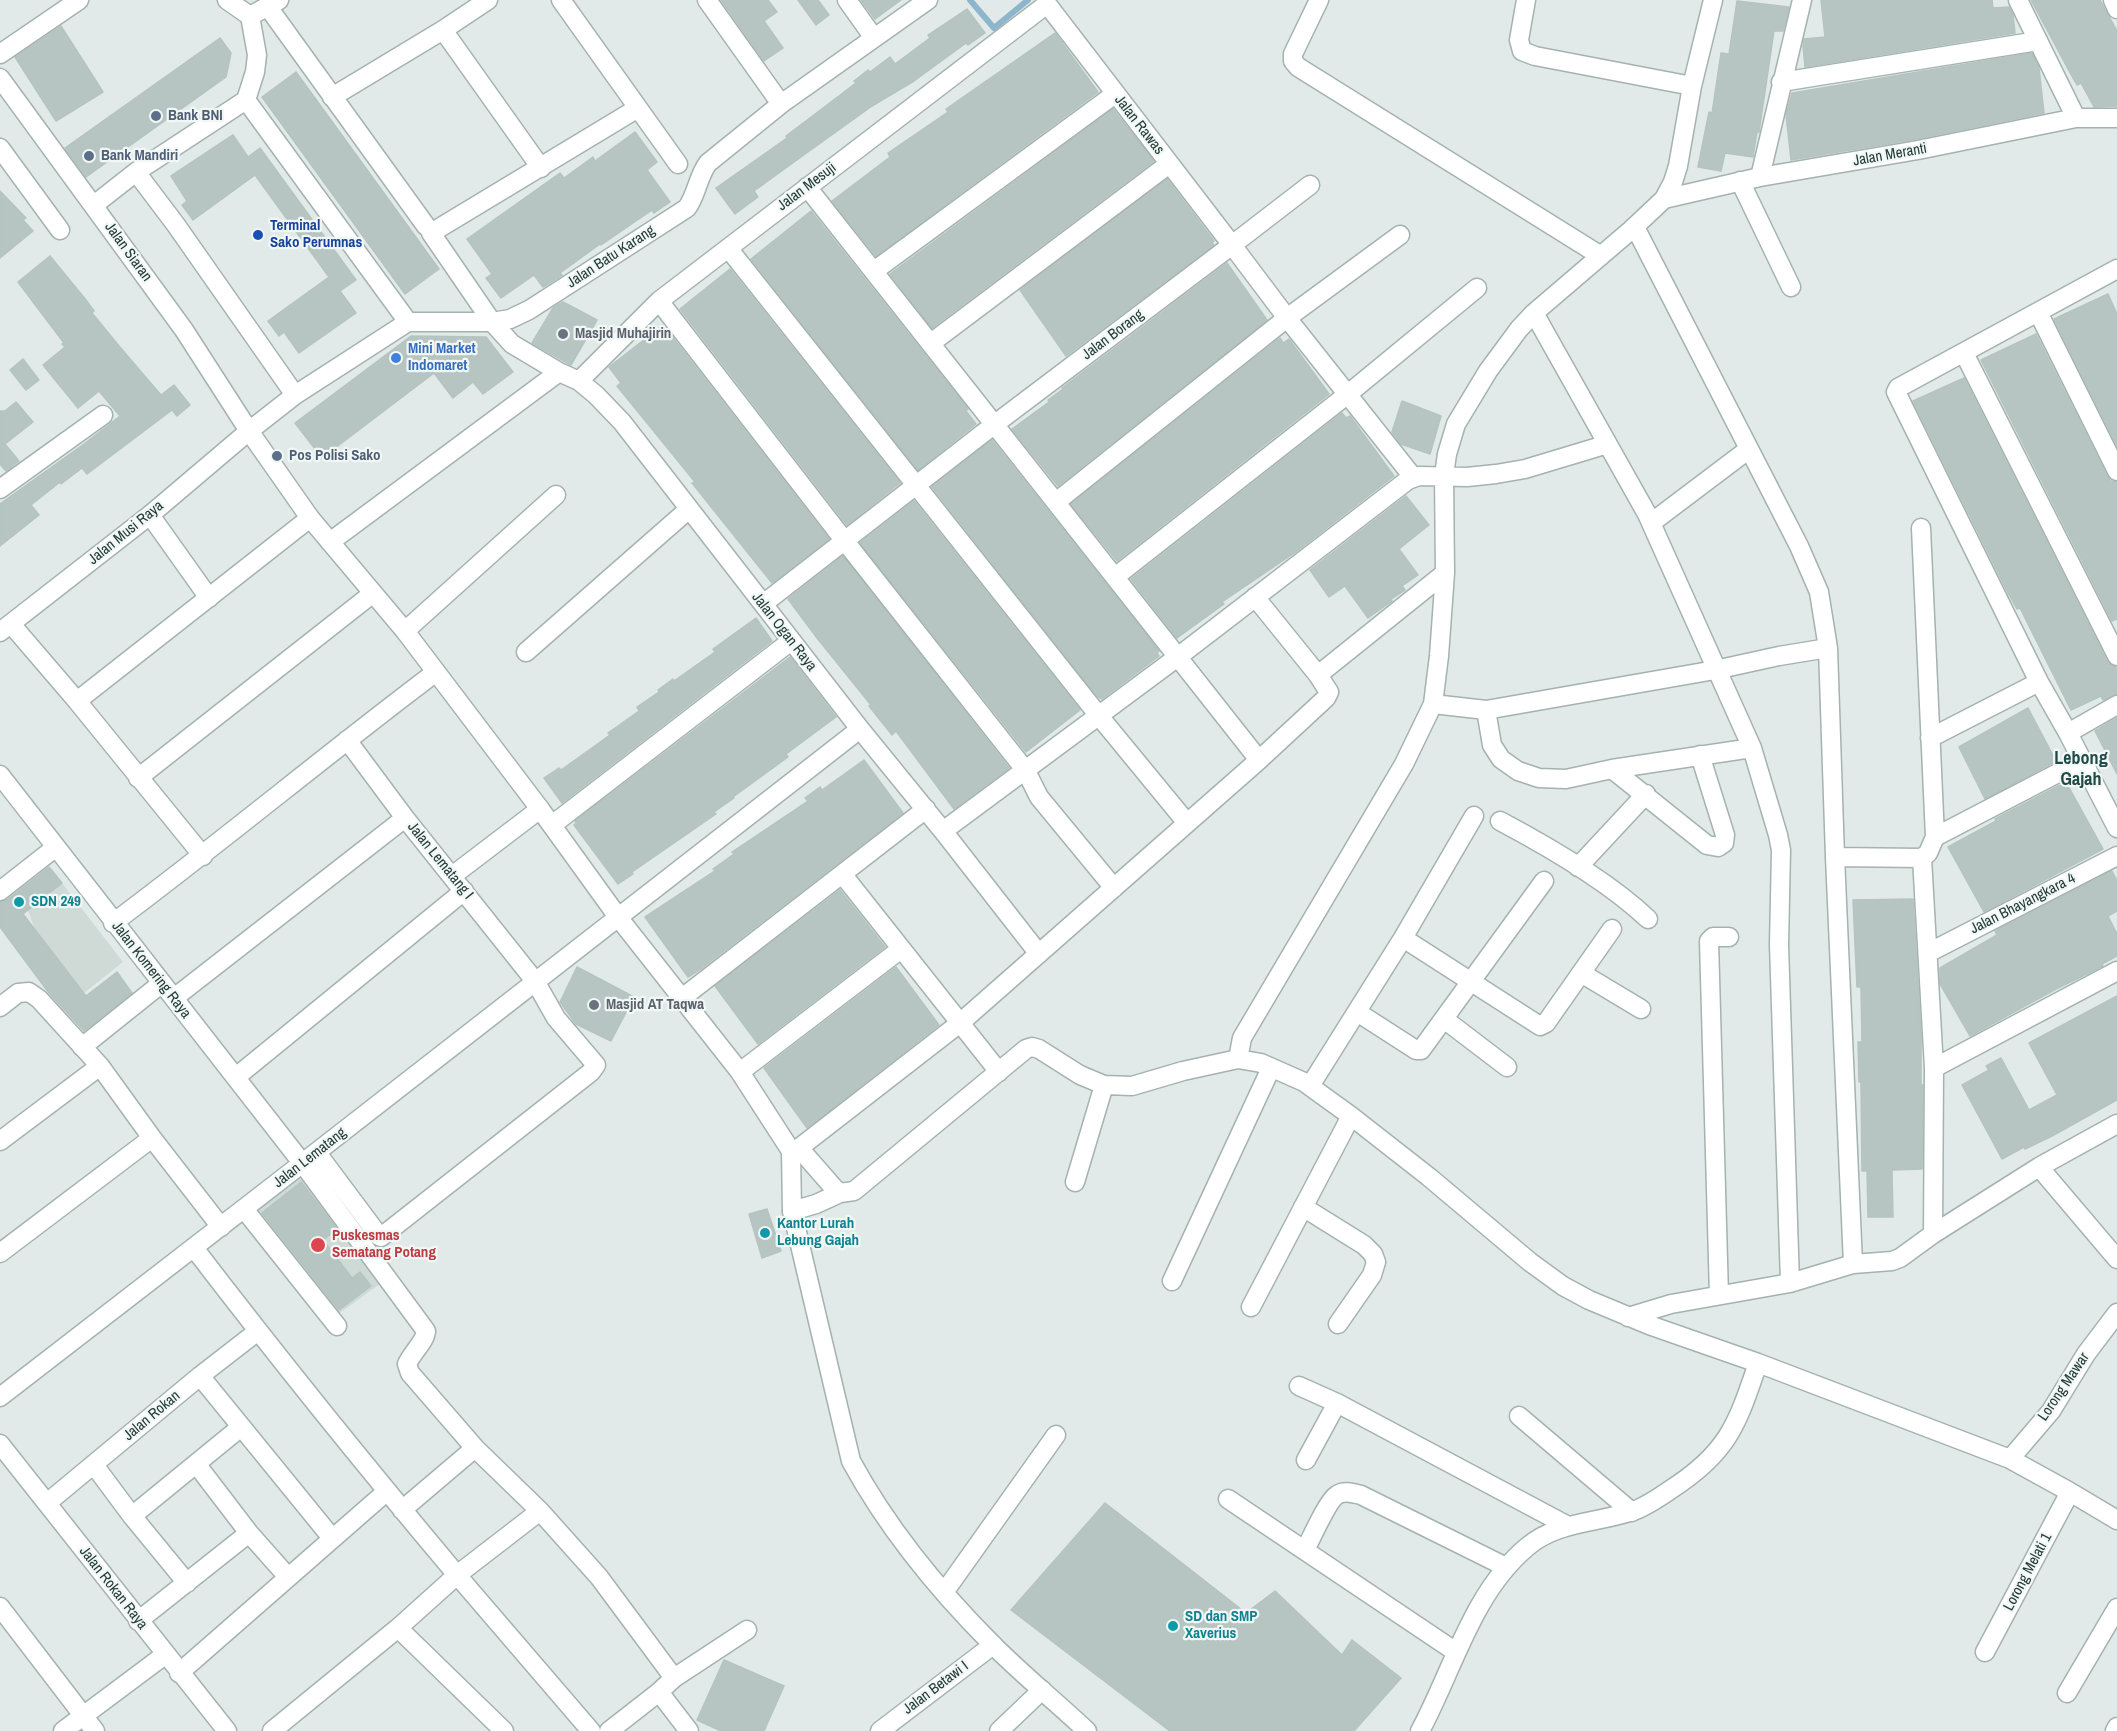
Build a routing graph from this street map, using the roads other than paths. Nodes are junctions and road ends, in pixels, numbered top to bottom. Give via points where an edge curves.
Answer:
1 (79, 0) edge
2 (227, 0) edge
3 (489, 0) edge
4 (561, 0) edge
5 (707, 0) edge
6 (847, 0) edge
7 (928, 0) edge
8 (1319, 0) edge
9 (1526, 0) edge
10 (1713, 0) edge
11 (1802, 0) edge
12 (2018, 0) edge
13 (2113, 0) edge
14 (274, 3) edge
15 (1047, 4) joint
16 (2117, 9) edge
17 (250, 16) junction
18 (443, 30) junction
19 (874, 38) junction
20 (2038, 40) junction
21 (0, 54) edge
22 (1781, 82) junction
23 (2, 85) edge
24 (1692, 86) junction
25 (1115, 94) junction
26 (332, 97) junction
27 (246, 100) junction
28 (781, 104) junction
29 (638, 108) junction
30 (2076, 118) junction
31 (2117, 118) edge
32 (0, 148) edge
33 (678, 164) dead end
34 (1170, 164) junction
35 (541, 168) junction
36 (136, 172) junction
37 (1760, 177) junction
38 (1740, 181) junction
39 (1310, 185) dead end
40 (807, 187) junction
41 (1664, 199) junction
42 (94, 205) junction
43 (426, 226) dead end
44 (1635, 227) junction
45 (60, 230) dead end
46 (1400, 235) dead end
47 (1232, 245) junction
48 (728, 248) junction
49 (1601, 256) junction
50 (874, 271) junction
51 (2116, 273) edge
52 (1791, 287) dead end
53 (1477, 288) dead end
54 (659, 301) junction
55 (2038, 312) junction
56 (1534, 313) junction
57 (1287, 318) junction
58 (408, 322) junction
59 (492, 322) junction
60 (930, 343) junction
61 (1964, 353) junction
62 (559, 372) junction
63 (579, 381) junction
64 (1348, 394) junction
65 (296, 395) junction
66 (103, 415) dead end
67 (995, 424) junction
68 (249, 431) junction
69 (1608, 444) junction
70 (1749, 448) junction
71 (2117, 471) edge
72 (1444, 475) junction
73 (1413, 477) junction
74 (917, 485) junction
75 (0, 489) edge
76 (556, 495) dead end
77 (1056, 502) junction
78 (689, 509) junction
79 (150, 515) junction
80 (310, 518) junction
81 (1651, 523) junction
82 (1921, 528) dead end
83 (844, 540) junction
84 (330, 542) junction
85 (1445, 573) junction
86 (1115, 577) junction
87 (372, 594) junction
88 (1255, 597) junction
89 (208, 598) junction
90 (763, 604) junction
91 (6, 628) edge
92 (405, 631) junction
93 (791, 641) junction
94 (1828, 648) junction
95 (526, 652) dead end
96 (1179, 656) junction
97 (2117, 656) edge
98 (1715, 670) junction
99 (436, 672) junction
100 (1317, 675) junction
101 (2039, 682) junction
102 (77, 701) junction
103 (1433, 704) junction
104 (2117, 705) edge
105 (1486, 710) junction
106 (1099, 716) junction
107 (860, 729) junction
108 (2068, 733) junction
109 (1930, 738) junction
110 (347, 740) junction
111 (1752, 748) junction
112 (1700, 755) junction
113 (1260, 760) junction
114 (2081, 761) junction
115 (1612, 769) junction
116 (1026, 771) junction
117 (0, 775) edge
118 (138, 778) junction
119 (1646, 794) junction
120 (2110, 800) edge
121 (540, 809) junction
122 (926, 809) junction
123 (1474, 816) dead end
124 (405, 818) junction
125 (1500, 821) dead end
126 (1187, 824) junction
127 (552, 825) junction
128 (2117, 828) edge
129 (943, 831) junction
130 (1935, 837) junction
131 (56, 847) junction
132 (203, 856) junction
133 (2117, 856) edge
134 (1835, 857) junction
135 (1922, 858) junction
136 (1578, 867) junction
137 (843, 875) junction
138 (452, 876) junction
139 (1544, 881) dead end
140 (1114, 888) junction
141 (0, 891) edge
142 (464, 891) junction
143 (618, 917) junction
144 (1648, 919) dead end
145 (113, 923) junction
146 (1612, 929) dead end
147 (1729, 937) dead end
148 (1403, 938) junction
149 (901, 949) junction
150 (1928, 953) junction
151 (1039, 954) junction
152 (2117, 971) edge
153 (1581, 973) junction
154 (535, 981) junction
155 (1469, 982) junction
156 (162, 983) junction
157 (174, 998) junction
158 (682, 998) junction
159 (0, 1007) edge
160 (1641, 1009) dead end
161 (1357, 1012) junction
162 (1444, 1019) junction
163 (960, 1023) junction
164 (82, 1047) junction
165 (1238, 1059) junction
166 (100, 1066) junction
167 (1507, 1067) dead end
168 (1271, 1068) junction
169 (1934, 1068) junction
170 (740, 1072) junction
171 (999, 1072) junction
172 (236, 1077) junction
173 (1104, 1085) junction
174 (1310, 1086) junction
175 (1351, 1116) junction
176 (2117, 1124) edge
177 (152, 1138) junction
178 (0, 1141) edge
179 (795, 1150) junction
180 (310, 1159) junction
181 (2038, 1167) junction
182 (1075, 1182) dead end
183 (840, 1193) junction
184 (1303, 1208) junction
185 (244, 1209) junction
186 (792, 1210) junction
187 (355, 1219) junction
188 (221, 1227) junction
189 (1933, 1234) junction
190 (194, 1248) junction
191 (0, 1253) edge
192 (2117, 1259) edge
193 (1852, 1264) junction
194 (1172, 1281) dead end
195 (1790, 1283) junction
196 (1719, 1295) junction
197 (1251, 1307) dead end
198 (2117, 1313) edge
199 (1628, 1317) junction
200 (1338, 1324) dead end
201 (337, 1326) dead end
202 (258, 1331) junction
203 (1758, 1363) junction
204 (200, 1376) junction
205 (1299, 1386) dead end
206 (0, 1396) edge
207 (1337, 1403) junction
208 (1519, 1416) dead end
209 (242, 1427) junction
210 (1056, 1436) dead end
211 (0, 1444) edge
212 (474, 1448) junction
213 (1306, 1460) dead end
214 (2010, 1460) junction
215 (94, 1465) junction
216 (197, 1465) junction
217 (386, 1492) junction
218 (2070, 1492) junction
219 (1228, 1499) dead end
220 (47, 1503) junction
221 (402, 1510) junction
222 (540, 1511) junction
223 (2113, 1511) edge
224 (1632, 1512) junction
225 (132, 1516) junction
226 (1568, 1526) junction
227 (249, 1533) junction
228 (332, 1538) junction
229 (1305, 1550) junction
230 (1506, 1567) junction
231 (457, 1575) junction
232 (288, 1577) junction
233 (187, 1583) junction
234 (945, 1591) junction
235 (0, 1607) edge
236 (2117, 1608) edge
237 (138, 1621) junction
238 (398, 1628) junction
239 (747, 1630) dead end
240 (993, 1645) junction
241 (1456, 1652) junction
242 (1985, 1652) dead end
243 (166, 1654) junction
244 (179, 1673) junction
245 (674, 1677) junction
246 (1042, 1690) junction
247 (659, 1692) junction
248 (2067, 1693) dead end
249 (84, 1716) junction
250 (216, 1727) edge
251 (63, 1731) edge
252 (95, 1731) edge
253 (272, 1731) edge
254 (504, 1731) edge
255 (591, 1731) edge
256 (609, 1731) edge
257 (689, 1731) edge
258 (880, 1731) edge
259 (999, 1731) edge
260 (1087, 1731) edge
261 (1420, 1731) edge

1 - 21 street
2 - 17 street
3 - 18 street
4 - 29 street
5 - 28 street
6 - 19 street
7 - 19 street, Jalan Batu Karang
8 - 49 street via 1293,54 1298,67
9 - 24 street via 1519,40 1522,51
10 - 24 street
11 - 22 street
12 - 20 street
13 - 16 street
14 - 17 street
14 - 26 street
15 - 25 street, Jalan Rawas
15 - 40 street, Jalan Mesuji
17 - 27 street via 256,55
18 - 26 street
18 - 35 street
19 - 28 street, Jalan Batu Karang
20 - 22 street
20 - 30 street
22 - 37 street
23 - 42 street, Jalan Siaran
24 - 41 street via 1678,166
25 - 34 street, Jalan Rawas
25 - 50 street
26 - 43 street
27 - 36 street
27 - 58 street
28 - 59 street, Jalan Batu Karang via 708,163 687,208 529,310
29 - 33 street
29 - 35 street
30 - 31 street, Jalan Meranti
30 - 37 street, Jalan Meranti
32 - 45 street
34 - 47 street, Jalan Rawas
34 - 60 street
35 - 59 street, Jalan Ogan Raya via 431,233
36 - 42 street
36 - 65 street
37 - 38 street, Jalan Meranti
38 - 41 street, Jalan Meranti
38 - 52 street
39 - 47 street, Jalan Borang
40 - 48 street, Jalan Mesuji
40 - 50 street
41 - 44 street
42 - 68 street, Jalan Siaran via 184,330
44 - 49 street
44 - 70 street
46 - 57 street
47 - 57 street
47 - 67 street, Jalan Borang
48 - 54 street, Jalan Mesuji
48 - 74 street
49 - 56 street
50 - 60 street
51 - 55 street
53 - 64 street
54 - 63 street, Jalan Mesuji
54 - 83 street
55 - 61 street
55 - 71 street
56 - 69 street
56 - 72 street via 1508,342 1463,409 1451,438
57 - 64 street
57 - 77 street
58 - 59 street, Jalan Batu Karang
58 - 65 street
59 - 62 street, Jalan Ogan Raya via 512,344
60 - 67 street
61 - 97 street
61 - 101 street via 1898,388 1896,394
62 - 63 street, Jalan Ogan Raya
62 - 84 street
63 - 78 street, Jalan Ogan Raya via 622,422
64 - 73 street
64 - 86 street
65 - 68 street
66 - 75 street
67 - 74 street, Jalan Borang
67 - 77 street
68 - 79 street, Jalan Musi Raya
68 - 80 street, Jalan Siaran
69 - 72 street via 1496,474
69 - 81 street
70 - 81 street
70 - 94 street via 1819,592
72 - 73 street
72 - 85 street
73 - 88 street
74 - 83 street, Jalan Borang
74 - 106 street
76 - 92 street
77 - 86 street
78 - 90 street, Jalan Ogan Raya
78 - 95 street
79 - 89 street
79 - 91 street, Jalan Musi Raya
80 - 84 street, Jalan Siaran
80 - 89 street
81 - 98 street
82 - 109 street
83 - 90 street, Jalan Borang
83 - 116 street
84 - 87 street, Jalan Siaran
85 - 100 street
85 - 103 street
86 - 96 street
87 - 92 street, Jalan Siaran
87 - 118 street
88 - 96 street
88 - 100 street
89 - 102 street
90 - 93 street, Jalan Ogan Raya
91 - 102 street
92 - 99 street, Jalan Siaran
93 - 107 street, Jalan Ogan Raya
93 - 127 street
94 - 98 street
94 - 134 street
96 - 106 street
96 - 113 street
98 - 105 street
98 - 111 street
99 - 110 street
99 - 121 street, Jalan Siaran
100 - 113 street via 1329,692 1326,698
101 - 108 street
101 - 109 street
102 - 118 street
103 - 105 street
103 - 165 street via 1404,764 1242,1038
104 - 108 street
105 - 115 street via 1492,746 1501,759 1518,771 1549,779
106 - 116 street
106 - 126 street
107 - 122 street, Jalan Ogan Raya
107 - 143 street
108 - 114 street
109 - 130 street
110 - 124 street, Jalan Lematang I
110 - 132 street
111 - 112 street
111 - 195 street via 1781,850 1779,945
112 - 115 street
112 - 119 street via 1725,835 1721,846 1707,845
113 - 126 street
114 - 120 street
114 - 130 street
115 - 119 street
116 - 129 street
116 - 140 street via 1039,797
117 - 131 street, Jalan Komering Raya
118 - 132 street
119 - 136 street
120 - 128 street
121 - 127 street, Jalan Siaran
121 - 138 street
122 - 129 street, Jalan Ogan Raya
122 - 137 street
123 - 148 street
124 - 138 street, Jalan Lematang I
124 - 157 street
125 - 136 street
126 - 140 street
127 - 143 street, Jalan Siaran
129 - 151 street, Jalan Ogan Raya
130 - 135 street
131 - 141 street
131 - 145 street, Jalan Komering Raya
132 - 145 street
133 - 150 street, Jalan Bhayangkara 4
134 - 135 street
134 - 193 street
135 - 150 street
136 - 144 street
137 - 149 street
137 - 158 street
138 - 142 street, Jalan Lematang I
139 - 155 street
140 - 151 street
142 - 154 street, Jalan Lematang I
142 - 172 street
143 - 154 street, Jalan Lematang
143 - 158 street, Jalan Siaran
145 - 156 street, Jalan Komering Raya
146 - 153 street
147 - 196 street via 1713,937 1709,941
148 - 155 street
148 - 161 street
149 - 163 street
149 - 170 street
150 - 169 street
151 - 163 street
152 - 169 street
153 - 155 street via 1540,1026
153 - 160 street
154 - 180 street, Jalan Lematang
154 - 187 street, Jalan Lematang I via 556,1018 595,1061 595,1067 381,1237
155 - 162 street
156 - 157 street, Jalan Komering Raya
156 - 164 street
157 - 172 street, Jalan Komering Raya
158 - 170 street, Jalan Siaran
159 - 164 street via 18,993 30,992
161 - 162 street via 1416,1050 1421,1050
161 - 174 street
162 - 167 street
163 - 171 street
163 - 179 street
164 - 166 street
165 - 168 street
165 - 173 street via 1132,1086
166 - 177 street
166 - 178 street
168 - 174 street
168 - 194 street
169 - 189 street
170 - 179 street, Jalan Siaran
171 - 173 street via 1032,1047
171 - 183 street via 854,1191
172 - 180 street, Jalan Komering Raya
173 - 182 street
174 - 175 street
175 - 184 street
175 - 199 street via 1544,1273 1589,1300
176 - 181 street
177 - 188 street
177 - 191 street
179 - 183 street, Jalan Siaran
179 - 186 street
180 - 185 street, Jalan Lematang
180 - 187 street, Jalan Komering Raya
181 - 189 street
181 - 192 street
183 - 186 street
184 - 197 street
184 - 200 street via 1364,1245 1376,1262 1372,1275
185 - 188 street, Jalan Lematang
185 - 201 street
186 - 234 street via 851,1461 911,1554
187 - 212 street via 426,1331 407,1364 410,1373
188 - 190 street, Jalan Lematang
189 - 193 street via 1896,1260
190 - 202 street
190 - 206 street, Jalan Lematang
193 - 195 street
195 - 196 street
196 - 199 street
198 - 214 street, Lorong Mawar via 2051,1411
199 - 203 street
202 - 204 street, Jalan Rokan
202 - 217 street
203 - 214 street
203 - 224 street via 1739,1418 1724,1444 1685,1479
204 - 209 street
204 - 215 street, Jalan Rokan
205 - 207 street
207 - 213 street
207 - 226 street
208 - 224 street
209 - 216 street
209 - 228 street
210 - 234 street
211 - 220 street, Jalan Rokan Raya
212 - 221 street
212 - 222 street
214 - 218 street
215 - 220 street, Jalan Rokan
215 - 225 street
216 - 225 street
216 - 227 street
217 - 221 street
217 - 228 street
218 - 223 street
218 - 242 street, Lorong Melati 1
219 - 229 street
220 - 237 street, Jalan Rokan Raya
221 - 231 street
222 - 231 street
222 - 245 street via 599,1577
224 - 226 street
225 - 233 street
226 - 230 street via 1534,1541
227 - 232 street
227 - 233 street
228 - 232 street
229 - 230 street via 1330,1502 1337,1494 1349,1492
229 - 241 street
230 - 241 street
231 - 238 street
231 - 255 street
232 - 244 street
233 - 237 street
234 - 240 street
235 - 249 street
236 - 248 street
237 - 243 street, Jalan Rokan Raya
238 - 253 street
238 - 254 street
239 - 245 street
240 - 246 street
240 - 258 street, Jalan Betawi I
241 - 261 street
243 - 244 street, Jalan Rokan Raya
243 - 249 street
244 - 250 street, Jalan Rokan Raya
245 - 247 street
246 - 259 street
246 - 260 street
247 - 256 street
247 - 257 street
249 - 251 street
249 - 252 street

